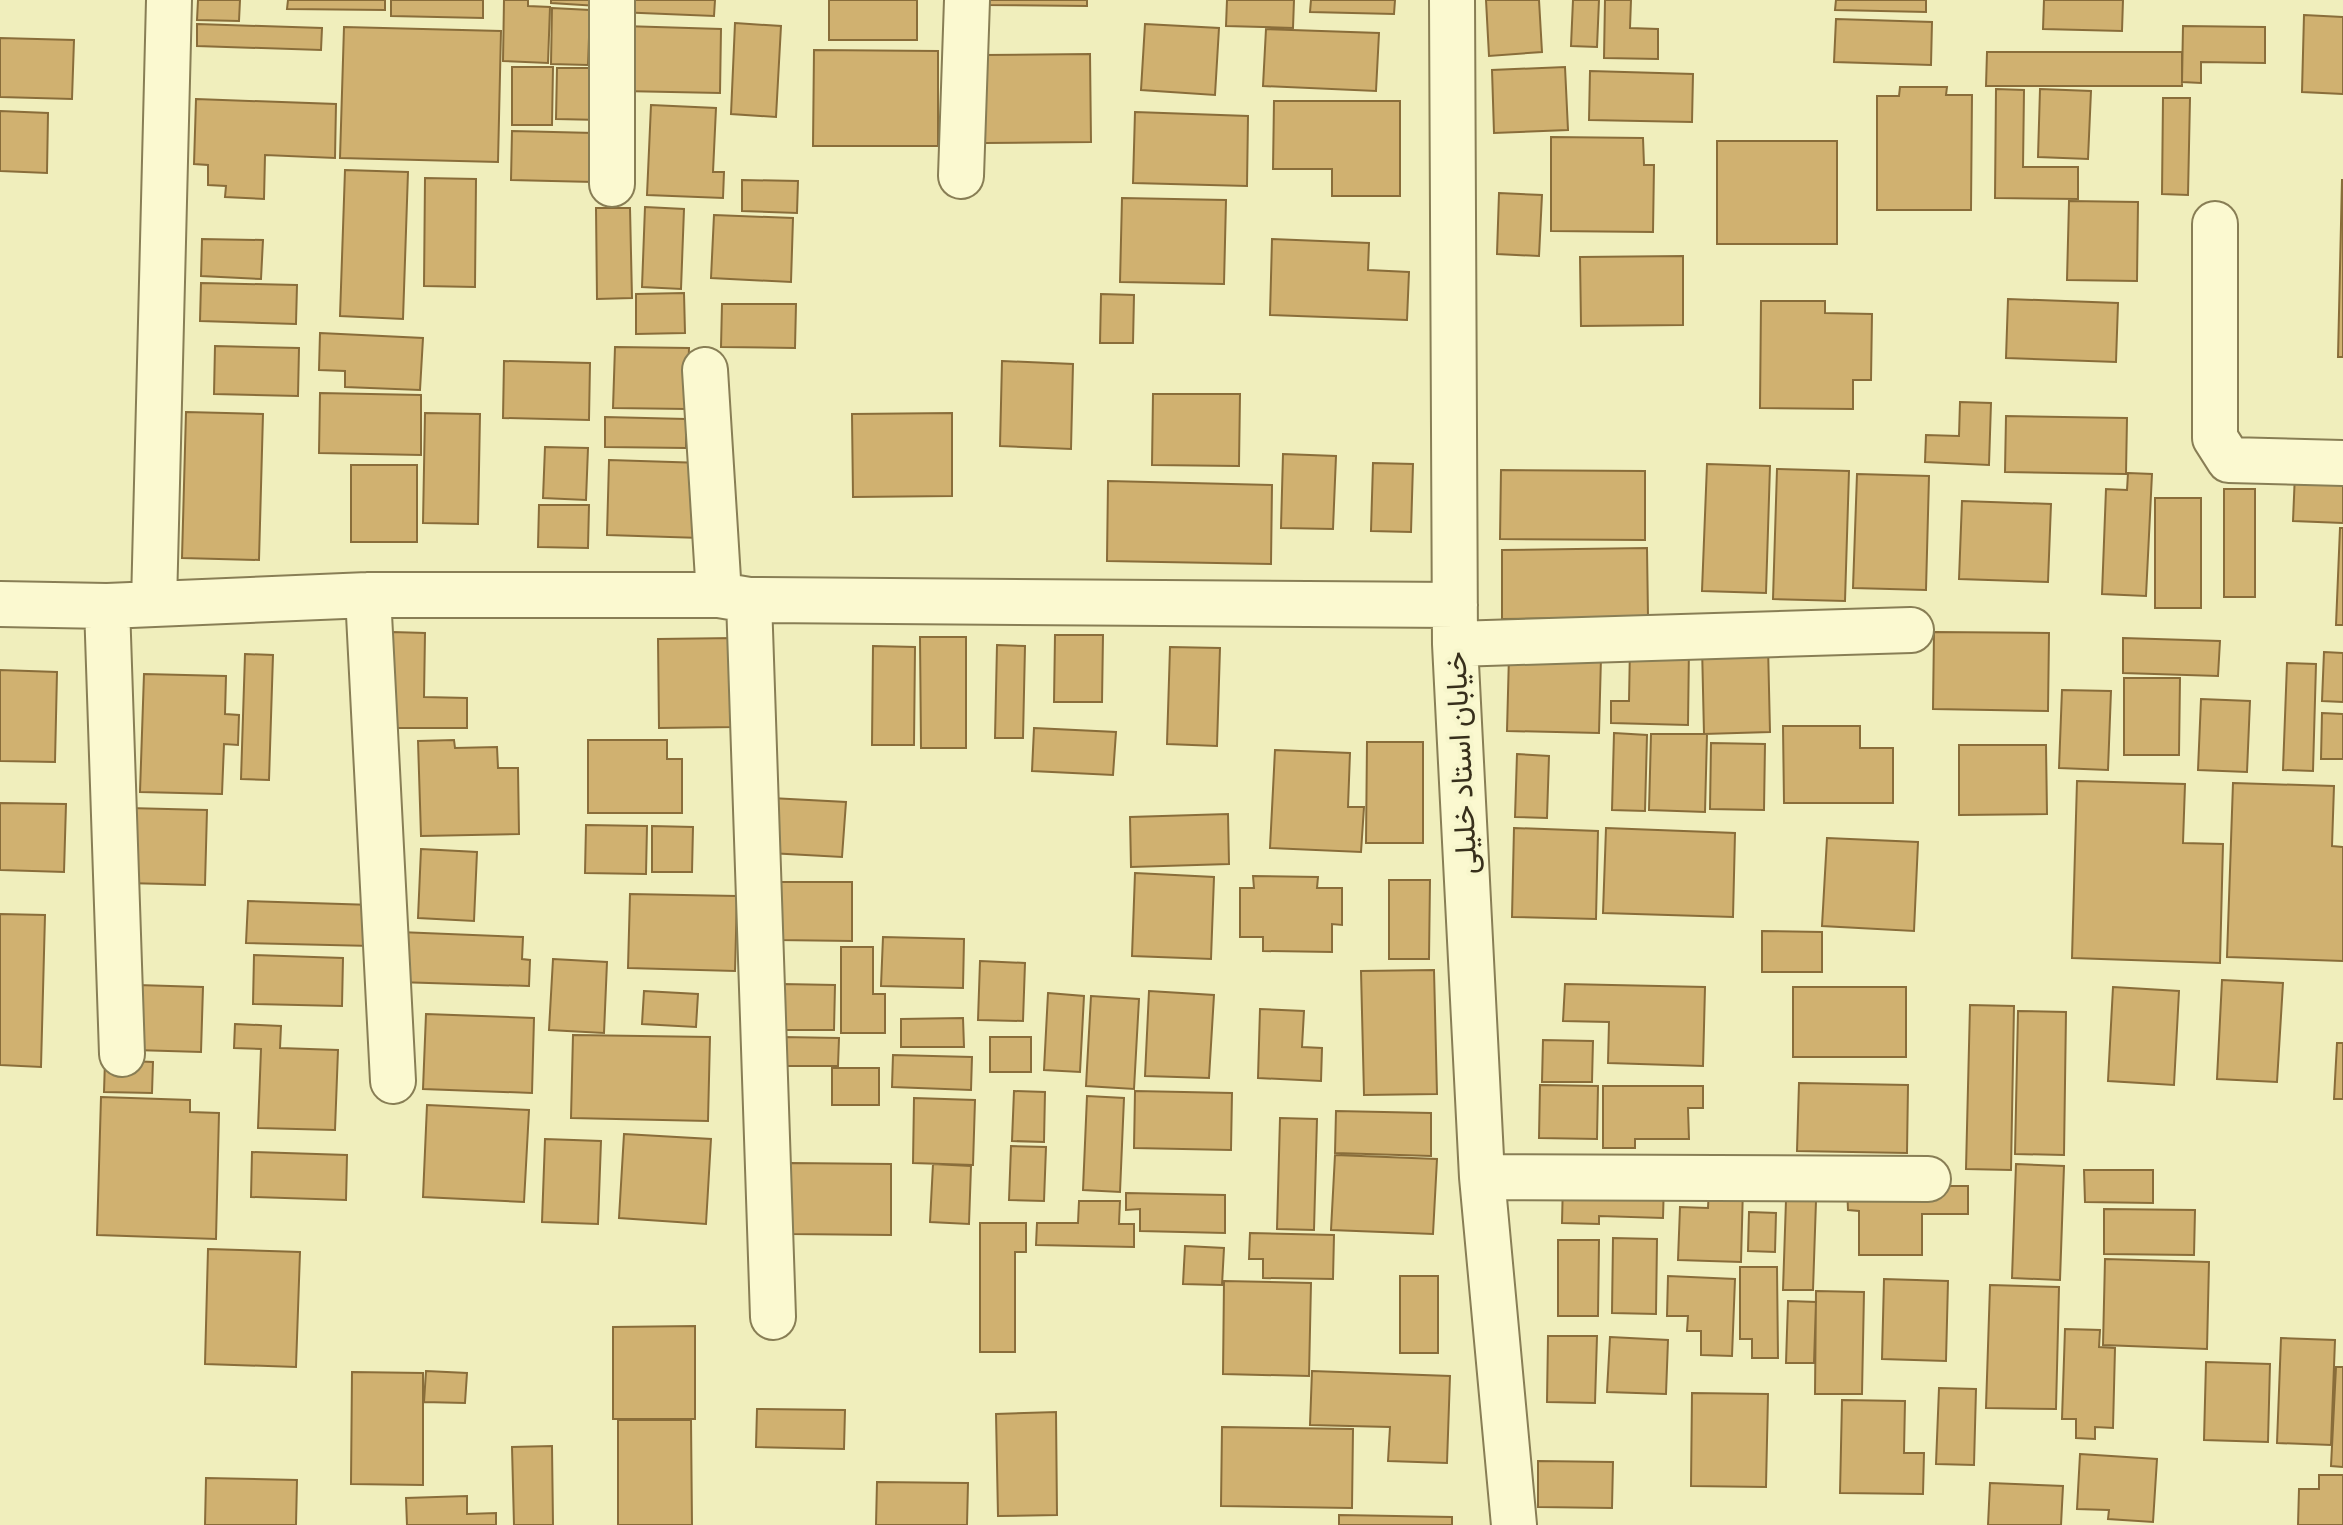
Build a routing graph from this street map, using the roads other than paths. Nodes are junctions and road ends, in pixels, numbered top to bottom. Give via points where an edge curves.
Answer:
1 (169, 0) edge
2 (612, 0) edge
3 (967, 0) edge
4 (1452, 0) edge
5 (961, 176) dead end
6 (612, 184) dead end
7 (2215, 224) dead end
8 (705, 370) dead end
9 (2343, 463) edge
10 (368, 595) junction
11 (734, 598) junction
12 (0, 604) edge
13 (154, 604) junction
14 (107, 606) junction
15 (1455, 624) junction
16 (1911, 630) dead end
17 (122, 1054) dead end
18 (393, 1081) dead end
19 (1482, 1177) junction
20 (1928, 1179) dead end
21 (773, 1317) dead end
22 (1514, 1525) edge

1 - 13 street
2 - 6 street
3 - 5 street
4 - 15 street, خیابان استاد خلیلی
7 - 9 street via 2215,438 2229,460
8 - 11 street
10 - 11 street
10 - 13 street
10 - 18 street
11 - 15 street
11 - 21 street
12 - 14 street
13 - 14 street
14 - 17 street
15 - 16 street
15 - 19 street, خیابان استاد خلیلی
19 - 20 street
19 - 22 street, خیابان استاد خلیلی

